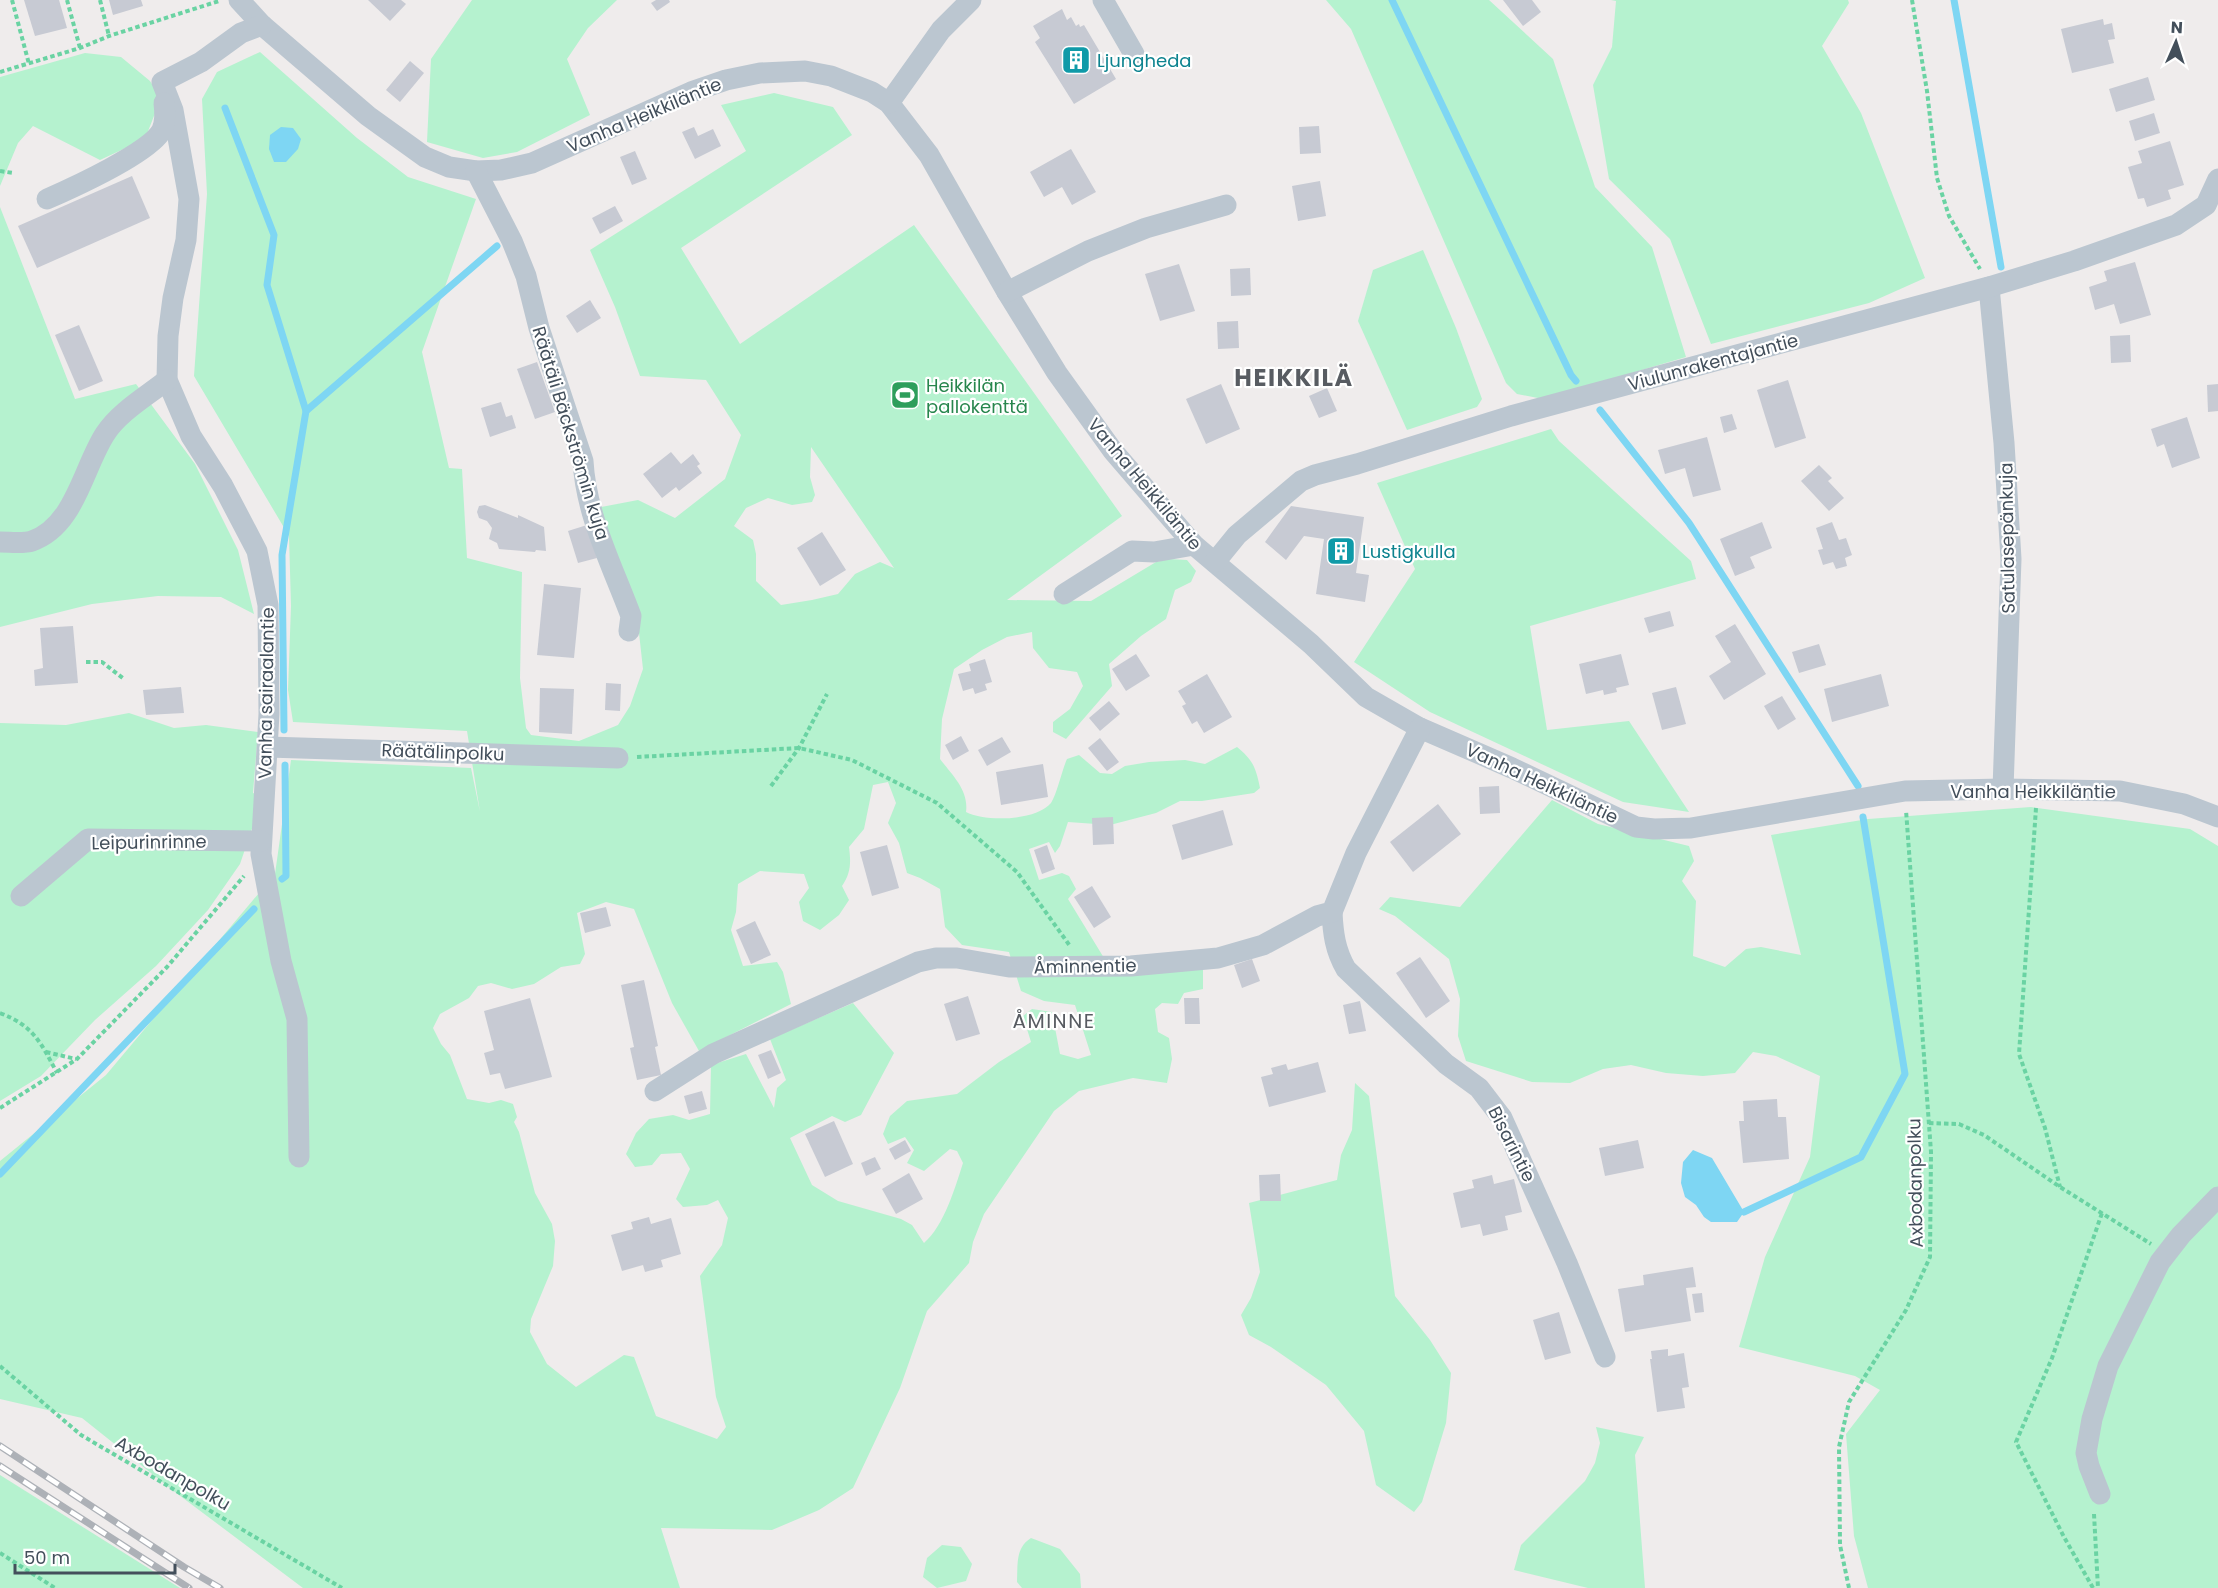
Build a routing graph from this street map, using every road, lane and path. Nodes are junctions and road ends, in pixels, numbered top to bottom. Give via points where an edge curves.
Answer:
1 (12, 0) edge
2 (67, 0) edge
3 (100, 0) edge
4 (220, 0) edge
5 (239, 0) edge
6 (971, 0) edge
7 (1103, 0) edge
8 (1912, 0) edge
9 (254, 28) junction
10 (109, 36) junction
11 (80, 48) junction
12 (1134, 54) dead end
13 (28, 64) junction
14 (0, 72) edge
15 (162, 81) junction
16 (889, 103) junction
17 (0, 171) edge
18 (476, 171) junction
19 (13, 173) dead end
20 (2218, 179) edge
21 (47, 199) dead end
22 (1226, 204) dead end
23 (1989, 287) junction
24 (1007, 292) junction
25 (167, 380) junction
26 (0, 542) edge
27 (1194, 545) junction
28 (1215, 562) junction
29 (1064, 594) dead end
30 (629, 631) dead end
31 (86, 662) dead end
32 (124, 679) dead end
33 (827, 694) dead end
34 (1420, 728) junction
35 (268, 747) junction
36 (799, 748) junction
37 (618, 758) joint
38 (771, 786) dead end
39 (2003, 789) junction
40 (1905, 791) junction
41 (2036, 803) dead end
42 (2218, 817) edge
43 (261, 848) junction
44 (21, 896) dead end
45 (1332, 912) junction
46 (1085, 966) junction
47 (0, 1013) edge
48 (46, 1052) junction
49 (77, 1059) junction
50 (57, 1073) junction
51 (655, 1091) dead end
52 (0, 1108) edge
53 (1929, 1123) junction
54 (299, 1157) dead end
55 (2060, 1187) junction
56 (2218, 1197) edge
57 (2102, 1213) junction
58 (2166, 1254) junction
59 (1605, 1357) dead end
60 (0, 1366) edge
61 (2100, 1494) joint
62 (0, 1553) edge
63 (55, 1588) edge
64 (342, 1588) edge
65 (1850, 1588) edge
66 (2093, 1588) edge
67 (2098, 1588) edge

1 - 13 path
2 - 11 path
3 - 10 path
4 - 9 path
4 - 10 path
5 - 9 street, Vanha Heikkiläntie
6 - 16 street via 941,30
7 - 12 street
8 - 23 path via 1937,178 1949,216
9 - 15 street via 201,62
9 - 18 street, Vanha Heikkiläntie via 424,158
10 - 11 path
11 - 13 path
13 - 14 path
15 - 21 street via 162,130 152,143
15 - 25 street, Vanha sairaalantie via 173,110 189,199 186,240 168,336
16 - 18 street, Vanha Heikkiläntie via 864,88 831,76 805,71 760,73 691,92 532,163
16 - 24 street, Vanha Heikkiläntie via 929,156
17 - 19 path
18 - 30 street, Räätäli Bäckströmin kuja via 526,276 583,461 588,505 631,616
20 - 23 street, Viulunrakentajantie via 2206,205 2176,225
22 - 24 street via 1098,247
23 - 28 street, Viulunrakentajantie via 1511,416 1315,475 1301,481 1237,535
23 - 39 street, Satulasepänkuja via 2011,559
24 - 27 street, Vanha Heikkiläntie via 1057,373 1113,451
25 - 26 street via 106,433 57,526 31,542
25 - 35 street, Vanha sairaalantie via 191,436 224,486 257,551 268,605
27 - 28 street, Vanha Heikkiläntie
27 - 29 street via 1154,552 1132,551
28 - 34 street, Vanha Heikkiläntie via 1366,697
31 - 32 path via 102,662
33 - 36 path
34 - 40 street, Vanha Heikkiläntie via 1636,827 1708,826
34 - 45 street via 1356,853
35 - 37 street, Räätälinpolku
35 - 43 street, Vanha sairaalantie
36 - 37 path
36 - 38 path
36 - 46 path via 852,760 938,803 1017,872
39 - 40 street, Vanha Heikkiläntie
39 - 42 street, Vanha Heikkiläntie via 2120,791 2184,804
40 - 53 path, Axbodanpolku
41 - 55 path via 2019,1054 2045,1128
43 - 44 street, Leipurinrinne via 88,839
43 - 49 path via 237,885 167,967
43 - 54 street, Vanha sairaalantie via 281,961 297,1019
45 - 46 street, Åminnentie via 1263,945 1218,958
45 - 59 street, Bisarintie via 1338,955 1346,969 1446,1064 1479,1088 1502,1118
46 - 51 street, Åminnentie via 1009,967 957,957 918,962 713,1054
47 - 48 path via 36,1035
48 - 49 path
48 - 50 path
49 - 50 path
50 - 52 path
53 - 55 path via 1959,1124 1984,1135
53 - 65 path, Axbodanpolku via 1930,1257 1906,1310 1849,1402 1839,1447 1840,1545
55 - 57 path
56 - 58 street
57 - 58 path
57 - 66 path via 2052,1358 2016,1442
58 - 61 street via 2108,1366 2092,1419 2086,1453
60 - 64 path, Axbodanpolku via 81,1435
61 - 67 path via 2093,1505
62 - 63 path

